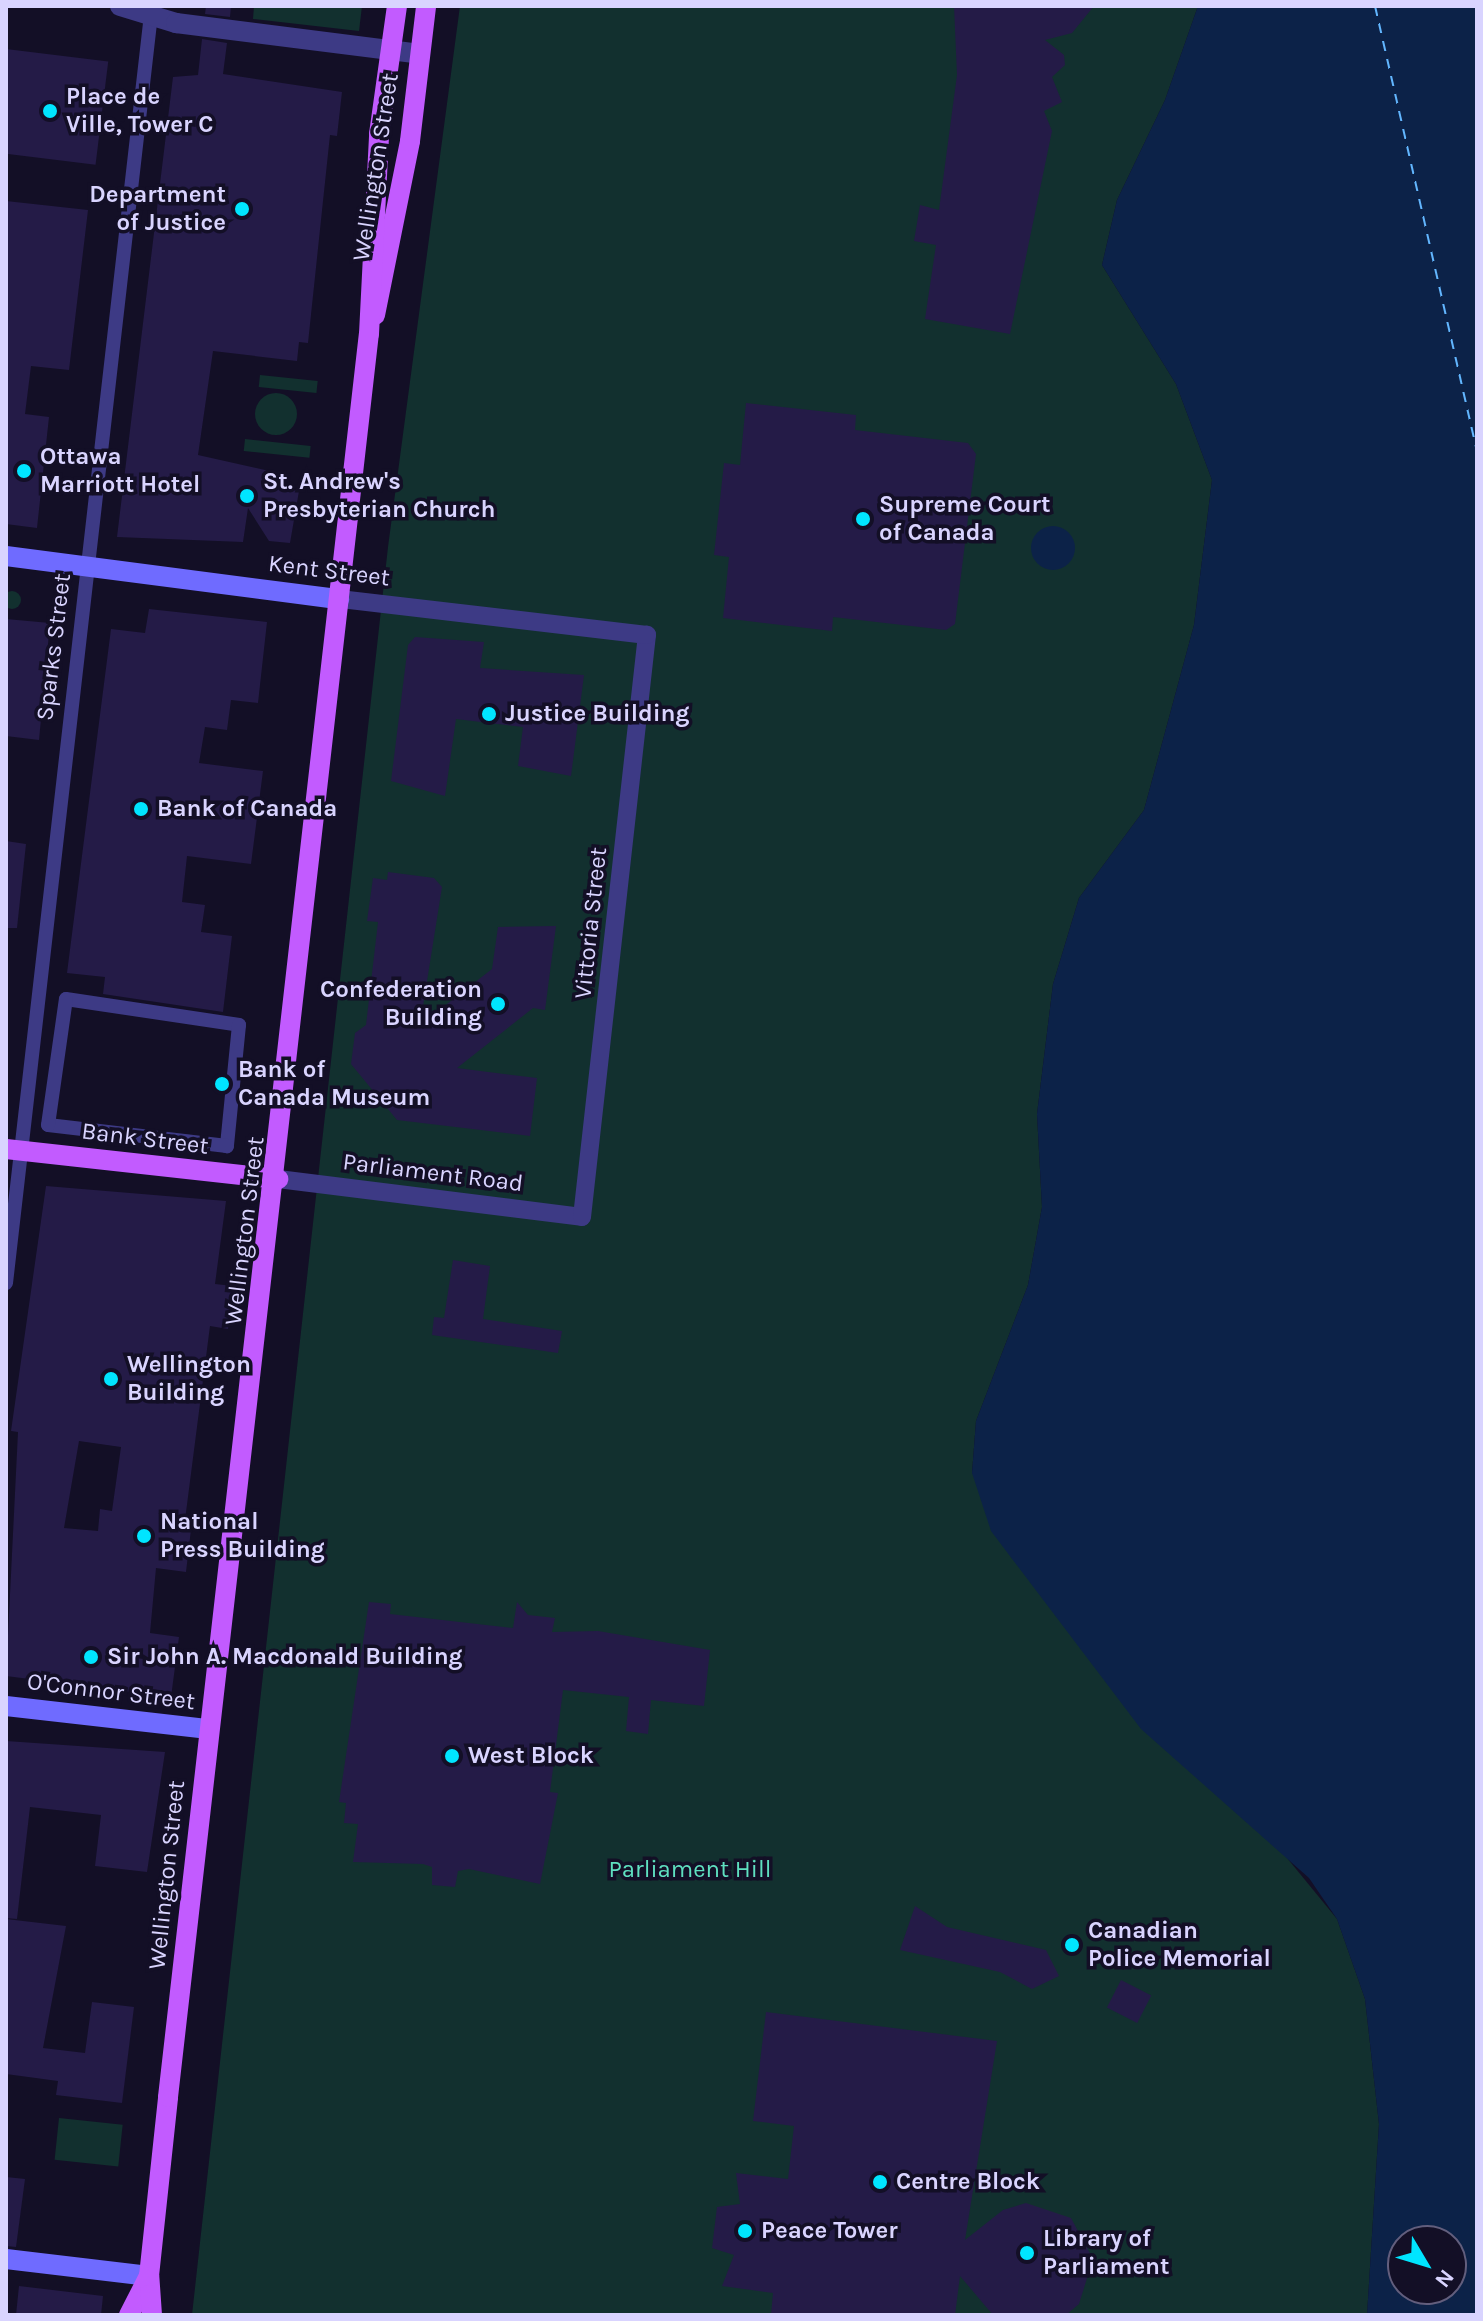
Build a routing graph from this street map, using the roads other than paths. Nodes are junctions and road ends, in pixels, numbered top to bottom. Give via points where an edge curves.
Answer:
1 (120, 6) edge
2 (397, 6) edge
3 (426, 6) edge
4 (151, 15) junction
5 (390, 49) junction
6 (420, 54) junction
7 (369, 334) junction
8 (6, 556) edge
9 (86, 567) junction
10 (339, 599) junction
11 (647, 635) joint
12 (227, 1146) joint
13 (14, 1150) edge
14 (278, 1179) junction
15 (582, 1217) joint
16 (6, 1283) edge
17 (6, 1706) edge
18 (209, 1729) junction
19 (6, 2259) edge
20 (149, 2276) junction
21 (129, 2315) edge
22 (152, 2315) edge

1 - 4 street
2 - 5 main road, Wellington Street
3 - 6 main road, Wellington Street
4 - 5 street
4 - 9 street, Sparks Street
5 - 6 street
5 - 7 main road, Wellington Street
6 - 7 main road, Wellington Street via 410,141
7 - 10 main road, Wellington Street
8 - 9 main road, Kent Street
9 - 10 main road, Kent Street
9 - 13 street, Sparks Street
10 - 11 street, Kent Street
10 - 14 main road, Wellington Street
11 - 15 street, Vittoria Street
12 - 12 street via 48,1125 66,999 239,1025
13 - 14 main road, Bank Street
13 - 16 street, Sparks Street
14 - 15 street, Parliament Road
14 - 18 main road, Wellington Street
17 - 18 main road, O'Connor Street
18 - 20 main road, Wellington Street
19 - 20 main road
20 - 21 main road, Wellington Street
20 - 22 main road, Wellington Street

